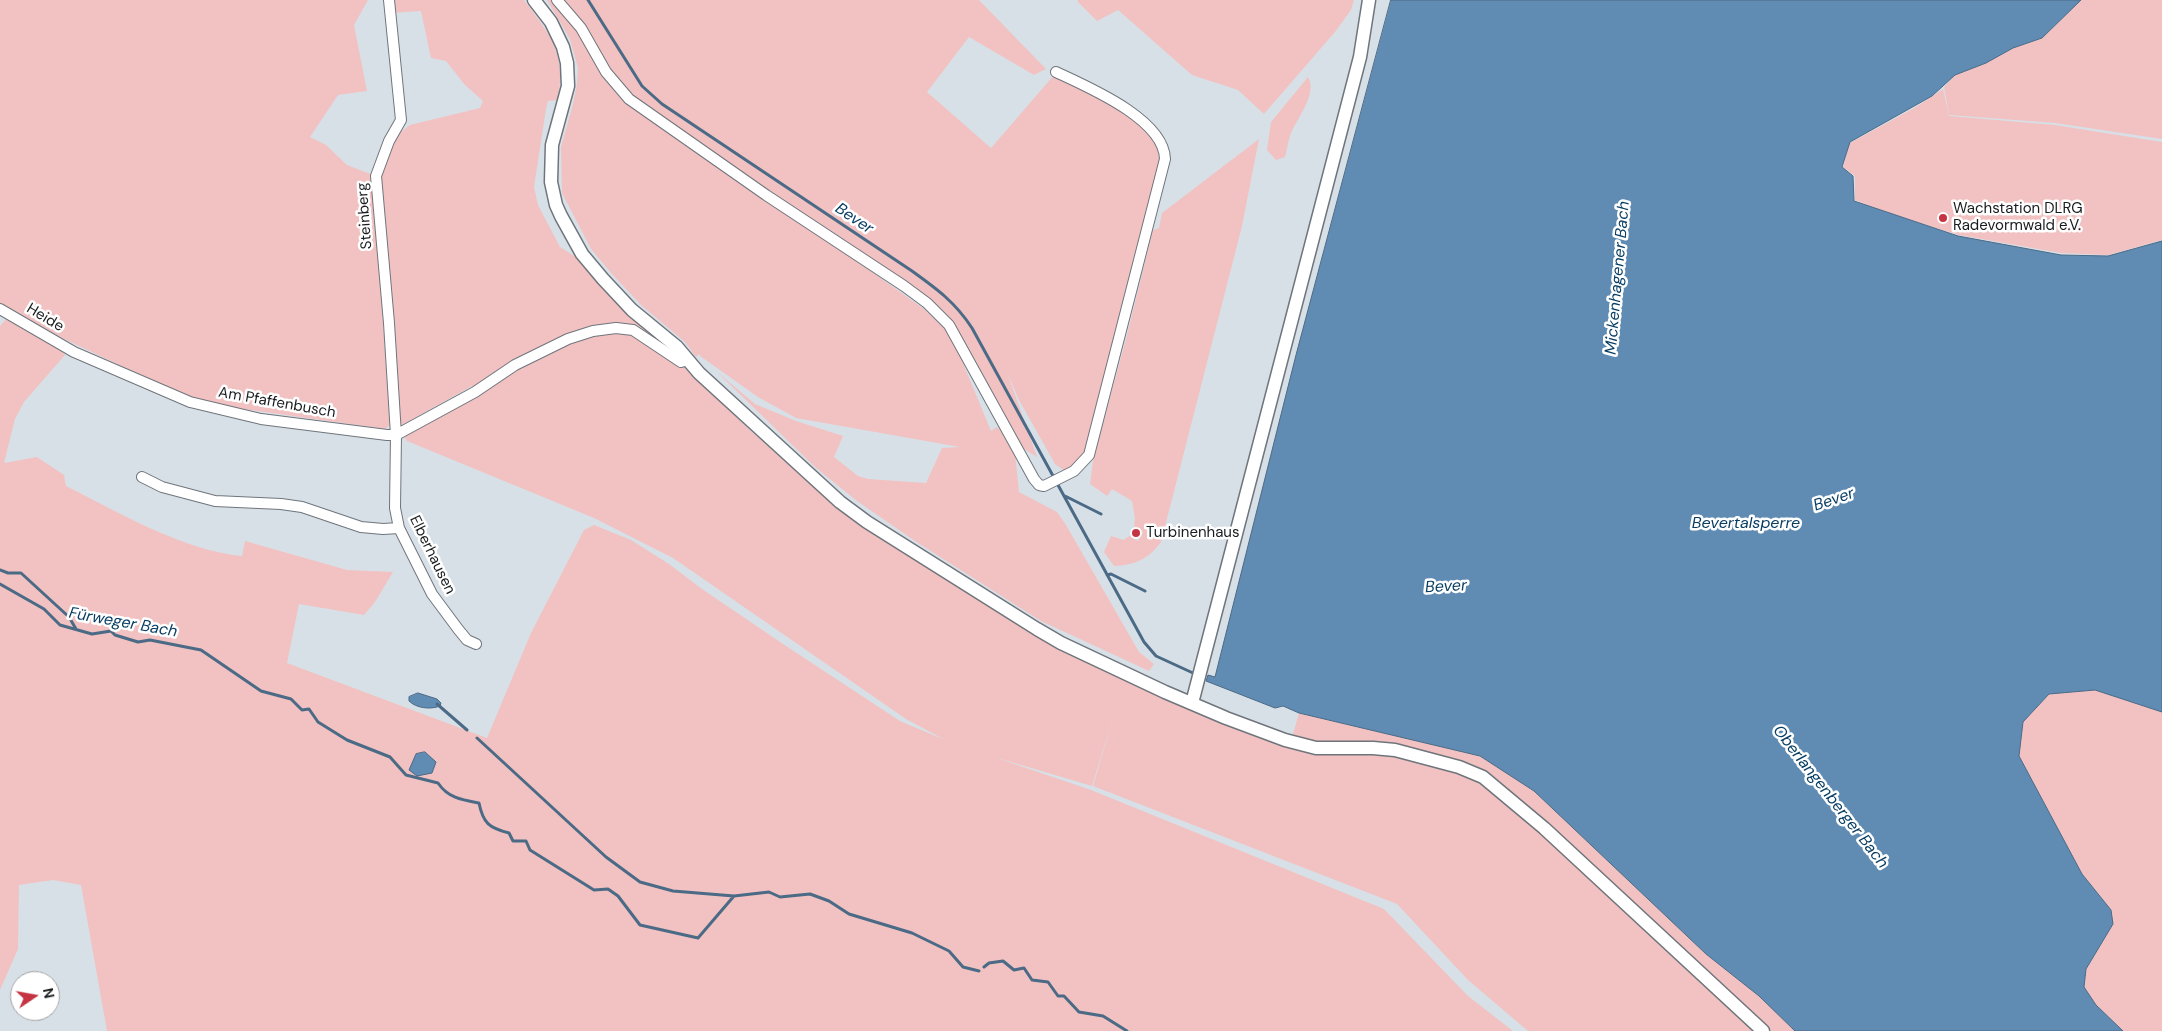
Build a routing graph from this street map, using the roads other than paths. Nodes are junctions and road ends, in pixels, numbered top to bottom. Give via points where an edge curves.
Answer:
1 (389, 0) edge
2 (534, 0) edge
3 (556, 0) edge
4 (1369, 0) edge
5 (1056, 72) dead end
6 (0, 309) edge
7 (74, 352) joint
8 (688, 360) junction
9 (396, 435) junction
10 (142, 477) dead end
11 (399, 528) junction
12 (476, 644) dead end
13 (1192, 703) junction
14 (1762, 1031) edge

1 - 9 street, Steinberg via 401,120 376,176
2 - 8 street via 556,32 568,70 565,102 551,156 551,182 560,216 582,254 603,279
3 - 5 street via 581,28 606,72 629,99 904,286 949,325 1034,479 1042,486 1063,478 1089,455 1165,159 1161,143 1137,116 1091,88
4 - 13 street via 1360,57
6 - 7 street, Heide
7 - 9 street, Am Pfaffenbusch via 190,402 260,419
8 - 9 street via 681,362 633,330 593,331 515,364 474,392
8 - 13 street via 858,516 1061,643
9 - 11 street, Elberhausen via 395,508
10 - 11 street via 162,487 215,502 281,504 302,507 360,527
11 - 12 street, Elberhausen via 432,594 458,630
13 - 14 street via 1266,734 1300,744 1328,749 1395,750 1459,767 1483,777 1544,828

